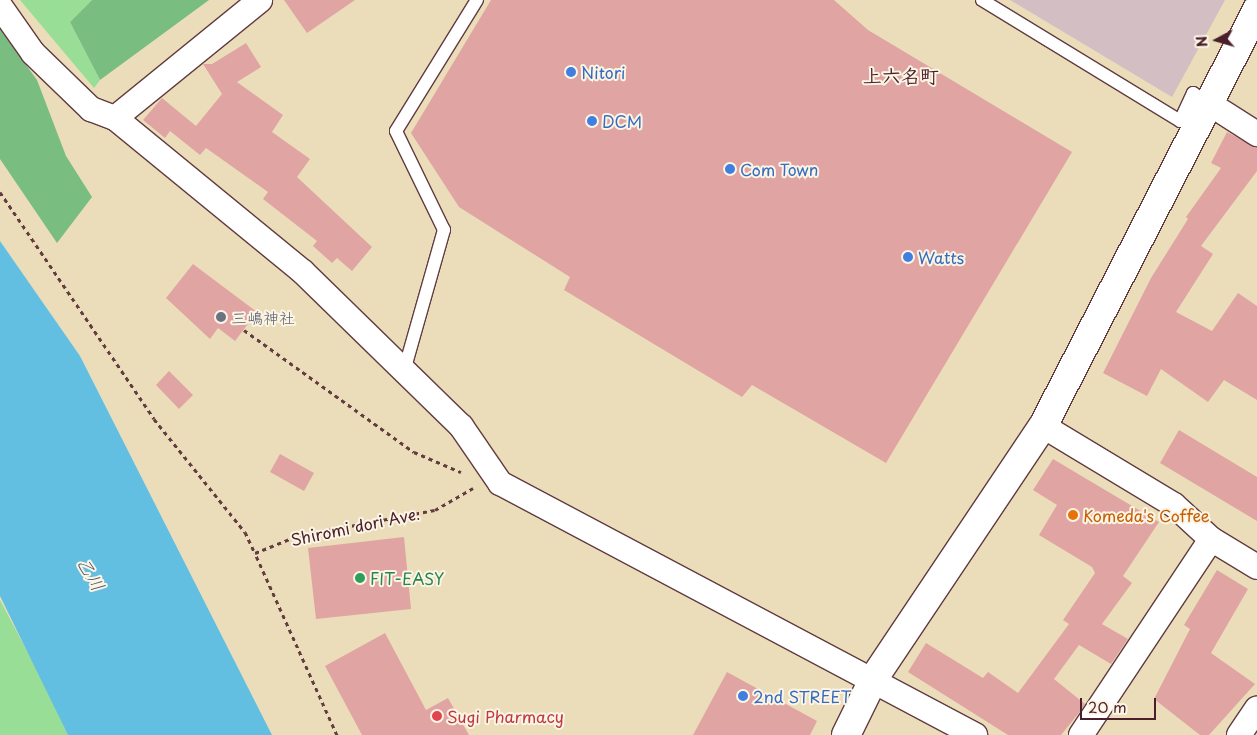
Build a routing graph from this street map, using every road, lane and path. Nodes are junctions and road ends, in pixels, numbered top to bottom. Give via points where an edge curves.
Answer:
1 (260, 0) edge
2 (477, 0) edge
3 (982, 0) edge
4 (0, 6) edge
5 (1257, 9) edge
6 (1210, 104) junction
7 (115, 118) junction
8 (1257, 134) edge
9 (0, 192) edge
10 (244, 330) dead end
11 (404, 371) junction
12 (1043, 426) junction
13 (1211, 539) junction
14 (256, 553) junction
15 (1257, 567) edge
16 (874, 678) junction
17 (1257, 708) edge
18 (337, 735) edge
19 (846, 735) edge
20 (975, 735) edge
21 (1080, 735) edge
22 (1239, 735) edge

1 - 7 street
2 - 11 lane via 396,131 444,230
3 - 6 lane via 1180,121 1193,93
4 - 7 street via 33,53 91,109
5 - 6 street
6 - 8 street
6 - 12 street
7 - 11 street via 303,272
9 - 14 path via 154,418 245,532
10 - 14 path, Shiromi dori Ave. via 414,452 456,468 477,485 435,510 297,536
11 - 16 street via 461,426 500,483
12 - 13 street via 1174,505
12 - 16 street
13 - 15 street
13 - 21 street
14 - 18 path
16 - 19 street
16 - 20 street
17 - 22 street

